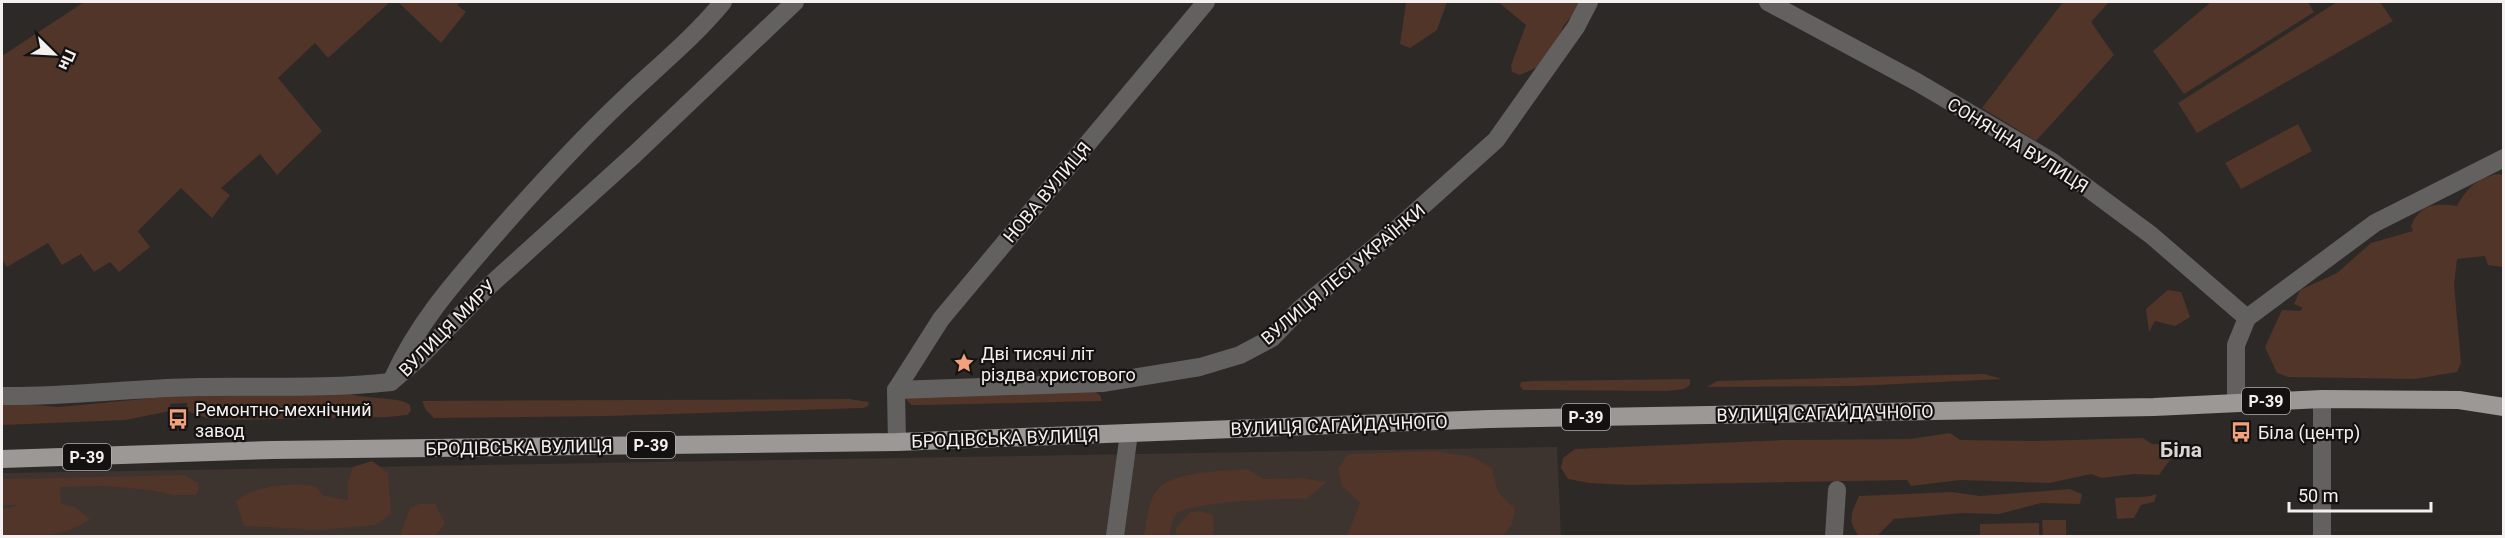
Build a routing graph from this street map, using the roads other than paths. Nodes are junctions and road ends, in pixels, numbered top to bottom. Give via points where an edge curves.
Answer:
1 (723, 2) edge
2 (795, 2) edge
3 (1206, 2) edge
4 (1589, 2) edge
5 (1768, 2) edge
6 (2504, 158) edge
7 (2247, 318) junction
8 (391, 382) junction
9 (896, 390) junction
10 (2, 396) edge
11 (2322, 399) junction
12 (2235, 402) junction
13 (2504, 406) edge
14 (1137, 433) junction
15 (897, 442) junction
16 (2, 459) edge
17 (1837, 490) dead end
18 (1115, 537) edge
19 (1834, 537) edge
20 (2322, 537) edge

1 - 8 street, ВУЛИЦЯ МИРУ via 552,173 451,285 405,351
2 - 8 street, ВУЛИЦЯ МИРУ
3 - 9 street, НОВА ВУЛИЦЯ via 941,319
4 - 9 street, ВУЛИЦЯ ЛЕСІ УКРАЇНКИ via 1576,27 1496,140 1399,228 1300,309 1272,338 1240,355 1200,367 1102,383
5 - 7 street, СОНЯЧНА ВУЛИЦЯ via 1917,81 2051,161 2151,235
6 - 7 street via 2375,223
7 - 12 street via 2236,345
8 - 10 street via 339,388 197,387 48,397
9 - 15 street
11 - 12 main road, ВУЛИЦЯ САГАЙДАЧНОГО / Р-39
11 - 13 main road, ВУЛИЦЯ САГАЙДАЧНОГО / Р-39 via 2459,400
11 - 20 street
12 - 14 main road, ВУЛИЦЯ САГАЙДАЧНОГО / Р-39 via 2039,410 1551,417
14 - 15 main road, БРОДІВСЬКА ВУЛИЦЯ / Р-39
14 - 18 street
15 - 16 main road, БРОДІВСЬКА ВУЛИЦЯ / Р-39 via 272,450
17 - 19 street

